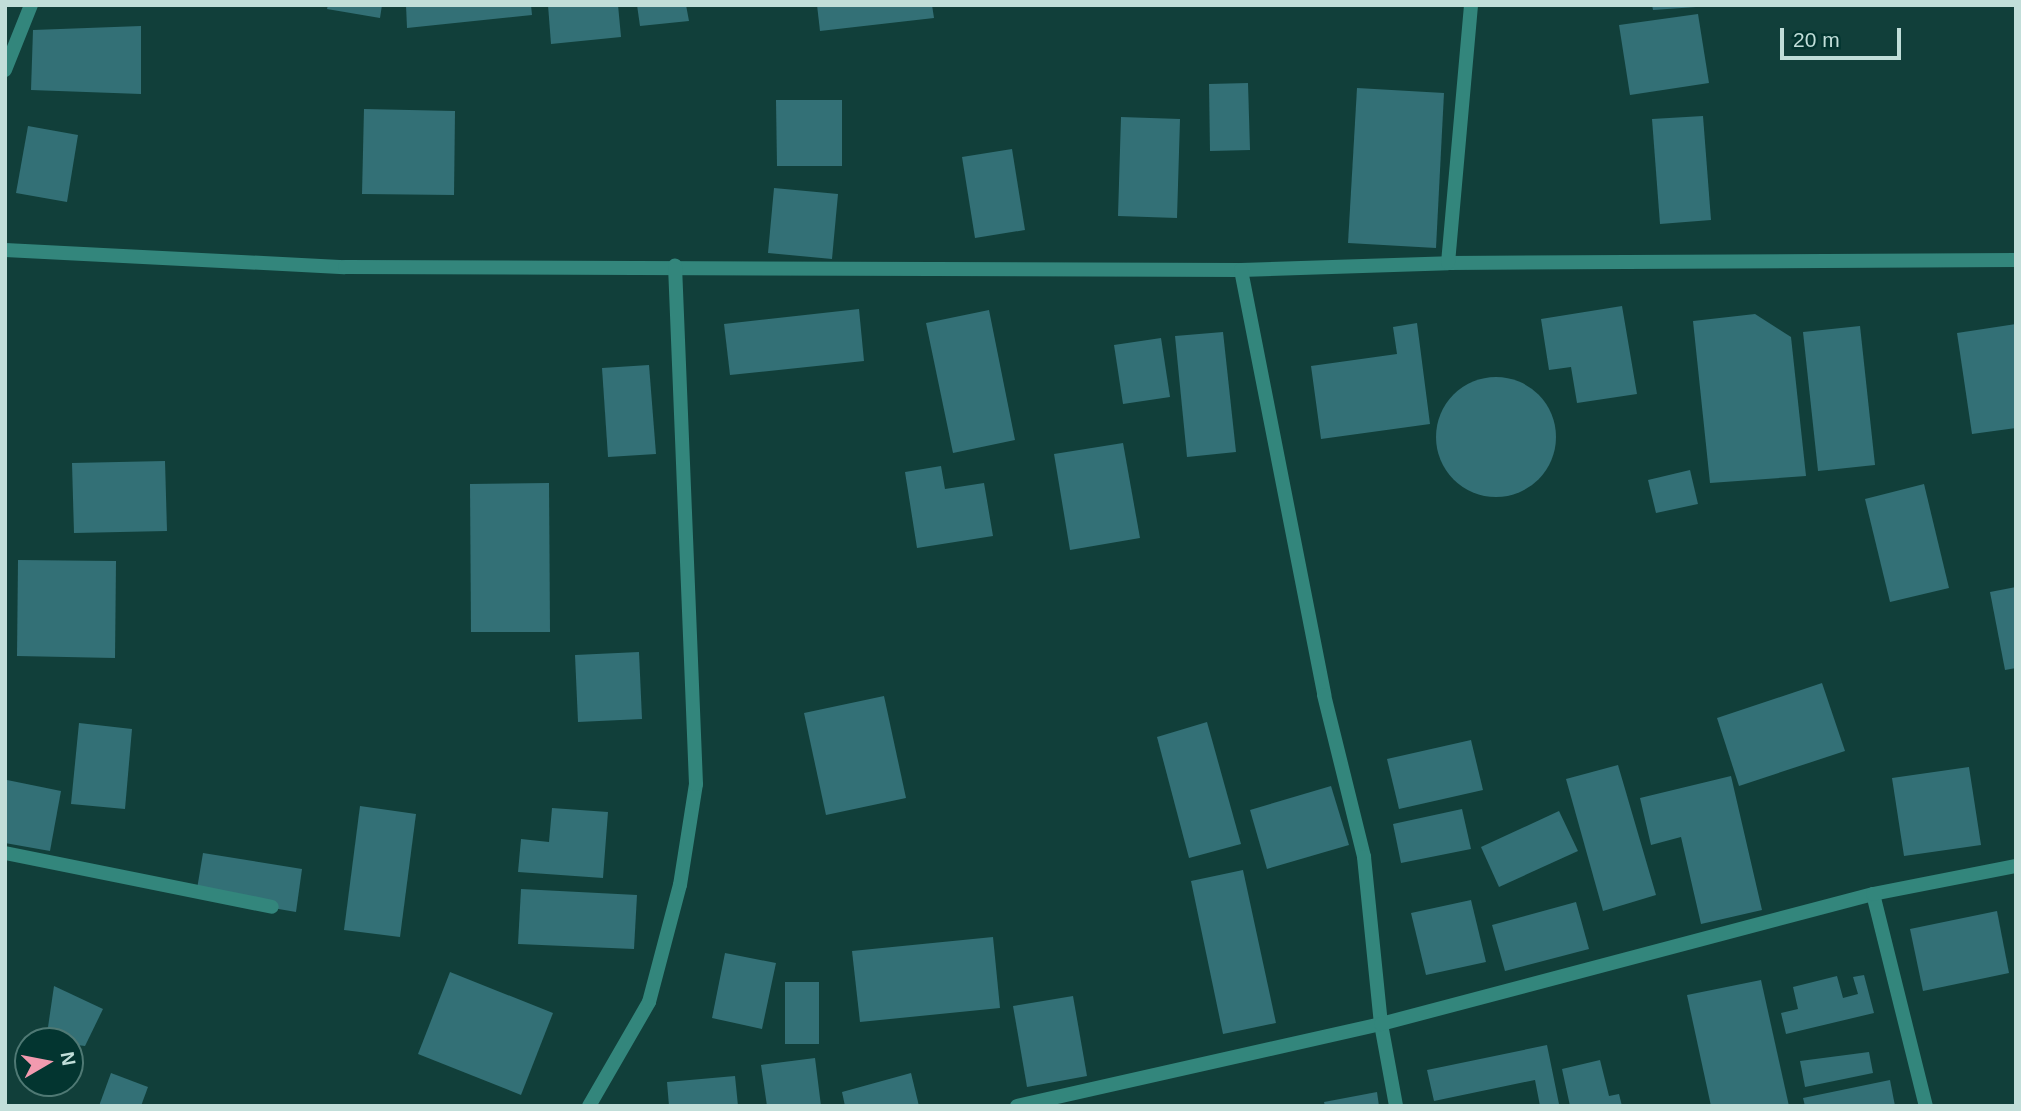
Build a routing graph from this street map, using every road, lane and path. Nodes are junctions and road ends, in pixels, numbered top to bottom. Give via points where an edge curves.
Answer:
1 (30, 5) edge
2 (1471, 5) edge
3 (5, 70) edge
4 (5, 250) edge
5 (2016, 260) edge
6 (1448, 263) junction
7 (675, 265) junction
8 (1241, 270) junction
9 (5, 853) edge
10 (2016, 866) edge
11 (1873, 894) junction
12 (272, 907) dead end
13 (1381, 1024) junction
14 (589, 1106) edge
15 (1017, 1106) edge
16 (1396, 1106) edge
17 (1926, 1106) edge

1 - 3 street
2 - 6 street
4 - 7 street via 345,267
5 - 6 street
6 - 8 street
7 - 8 street
7 - 14 street via 695,783 680,885 649,1002
8 - 13 street via 1324,695 1364,857
9 - 12 street
10 - 11 street
11 - 13 street
11 - 17 street
13 - 15 street
13 - 16 street

